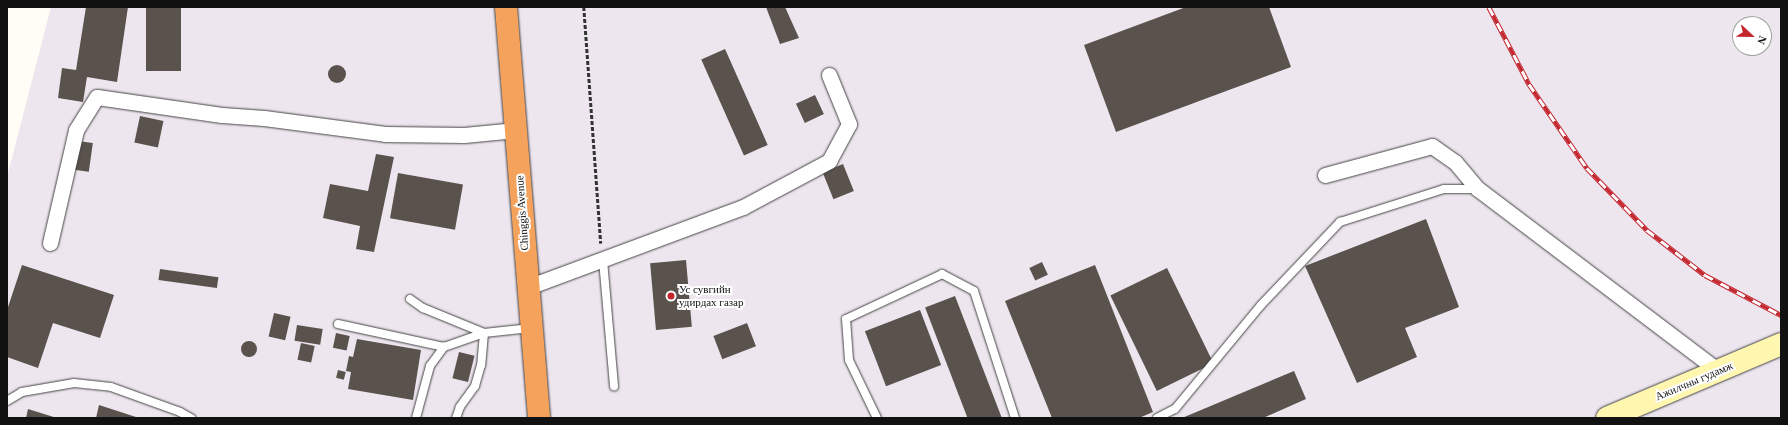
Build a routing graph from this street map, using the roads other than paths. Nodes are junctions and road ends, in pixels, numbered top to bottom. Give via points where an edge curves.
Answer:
1 (506, 7) edge
2 (829, 75) dead end
3 (516, 130) junction
4 (1325, 174) dead end
5 (1478, 189) junction
6 (50, 243) dead end
7 (603, 260) junction
8 (528, 287) junction
9 (410, 299) dead end
10 (338, 324) dead end
11 (532, 328) junction
12 (484, 333) junction
13 (1781, 344) edge
14 (444, 347) junction
15 (1719, 371) junction
16 (614, 387) dead end
17 (7, 401) edge
18 (190, 418) edge
19 (416, 418) edge
20 (456, 418) edge
21 (539, 418) edge
22 (877, 418) edge
23 (1014, 418) edge
24 (1157, 418) edge
25 (1606, 418) edge

1 - 3 highway, Chinggis Avenue
2 - 7 street via 849,124 829,161 743,207
3 - 6 street via 464,135 386,134 97,97 76,130
3 - 8 highway, Chinggis Avenue
4 - 5 street via 1432,146 1455,162
5 - 15 street
5 - 24 lane via 1444,189 1340,222 1261,305 1175,409
7 - 8 street
7 - 16 lane
8 - 11 highway, Chinggis Avenue
9 - 12 lane via 423,308
10 - 14 lane
11 - 12 lane
11 - 21 highway, Chinggis Avenue
12 - 14 lane
12 - 20 lane via 475,386 460,407
13 - 15 main road, Ажилчны гудамж
14 - 19 lane via 430,366
15 - 25 main road, Ажилчны гудамж
17 - 18 lane via 22,392 74,384 111,387
22 - 23 lane via 848,360 846,319 942,274 974,291

